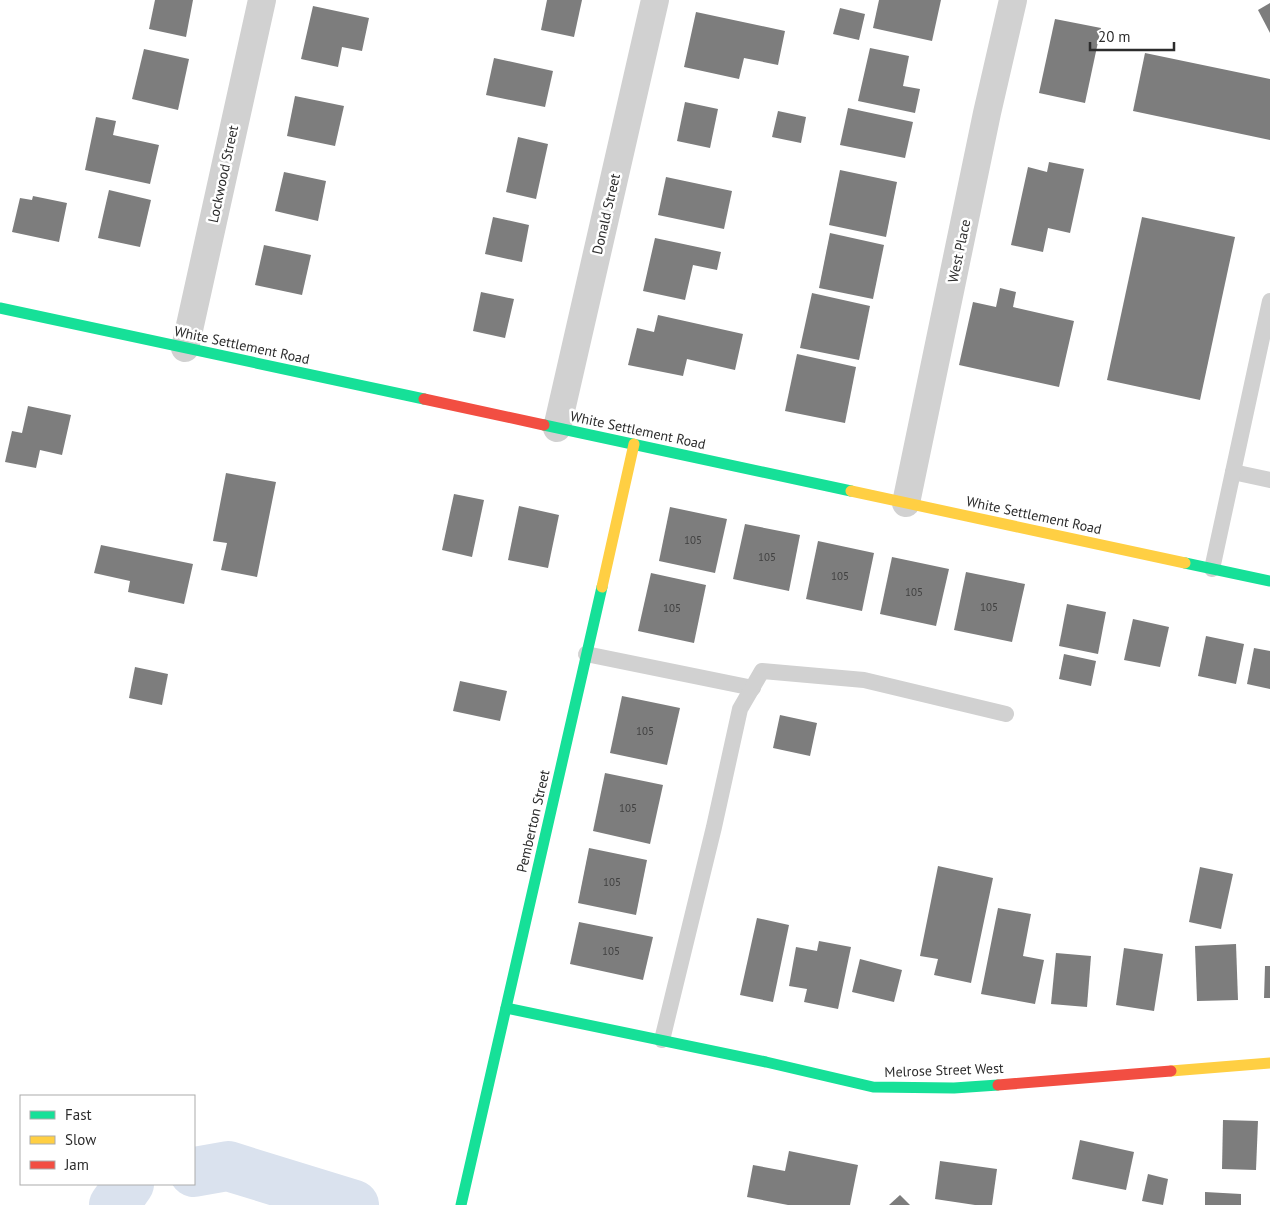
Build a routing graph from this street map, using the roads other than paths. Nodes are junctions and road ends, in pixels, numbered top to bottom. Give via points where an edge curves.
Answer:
1 (262, 0) edge
2 (655, 0) edge
3 (1013, 0) edge
4 (1270, 301) edge
5 (0, 308) edge
6 (185, 348) junction
7 (557, 428) junction
8 (634, 444) junction
9 (1233, 472) junction
10 (1270, 480) edge
11 (906, 503) junction
12 (1212, 568) junction
13 (1270, 581) edge
14 (586, 654) junction
15 (753, 688) junction
16 (1006, 714) dead end
17 (506, 1008) junction
18 (662, 1040) junction
19 (1270, 1063) edge
20 (461, 1205) edge

1 - 6 street, Lockwood Street
2 - 7 street, Donald Street
3 - 11 street, West Place
4 - 9 lane
5 - 6 street, White Settlement Road
6 - 7 street, White Settlement Road
7 - 8 street, White Settlement Road
8 - 11 street, White Settlement Road
8 - 14 street, Pemberton Street
9 - 10 lane
9 - 12 lane
11 - 12 street, White Settlement Road
12 - 13 street, White Settlement Road
14 - 15 lane
14 - 17 street, Pemberton Street
15 - 16 lane via 762,671 864,680
15 - 18 lane via 740,708
17 - 18 street, Melrose Street West
17 - 20 street, Pemberton Street
18 - 19 street, Melrose Street West via 873,1087 954,1088

